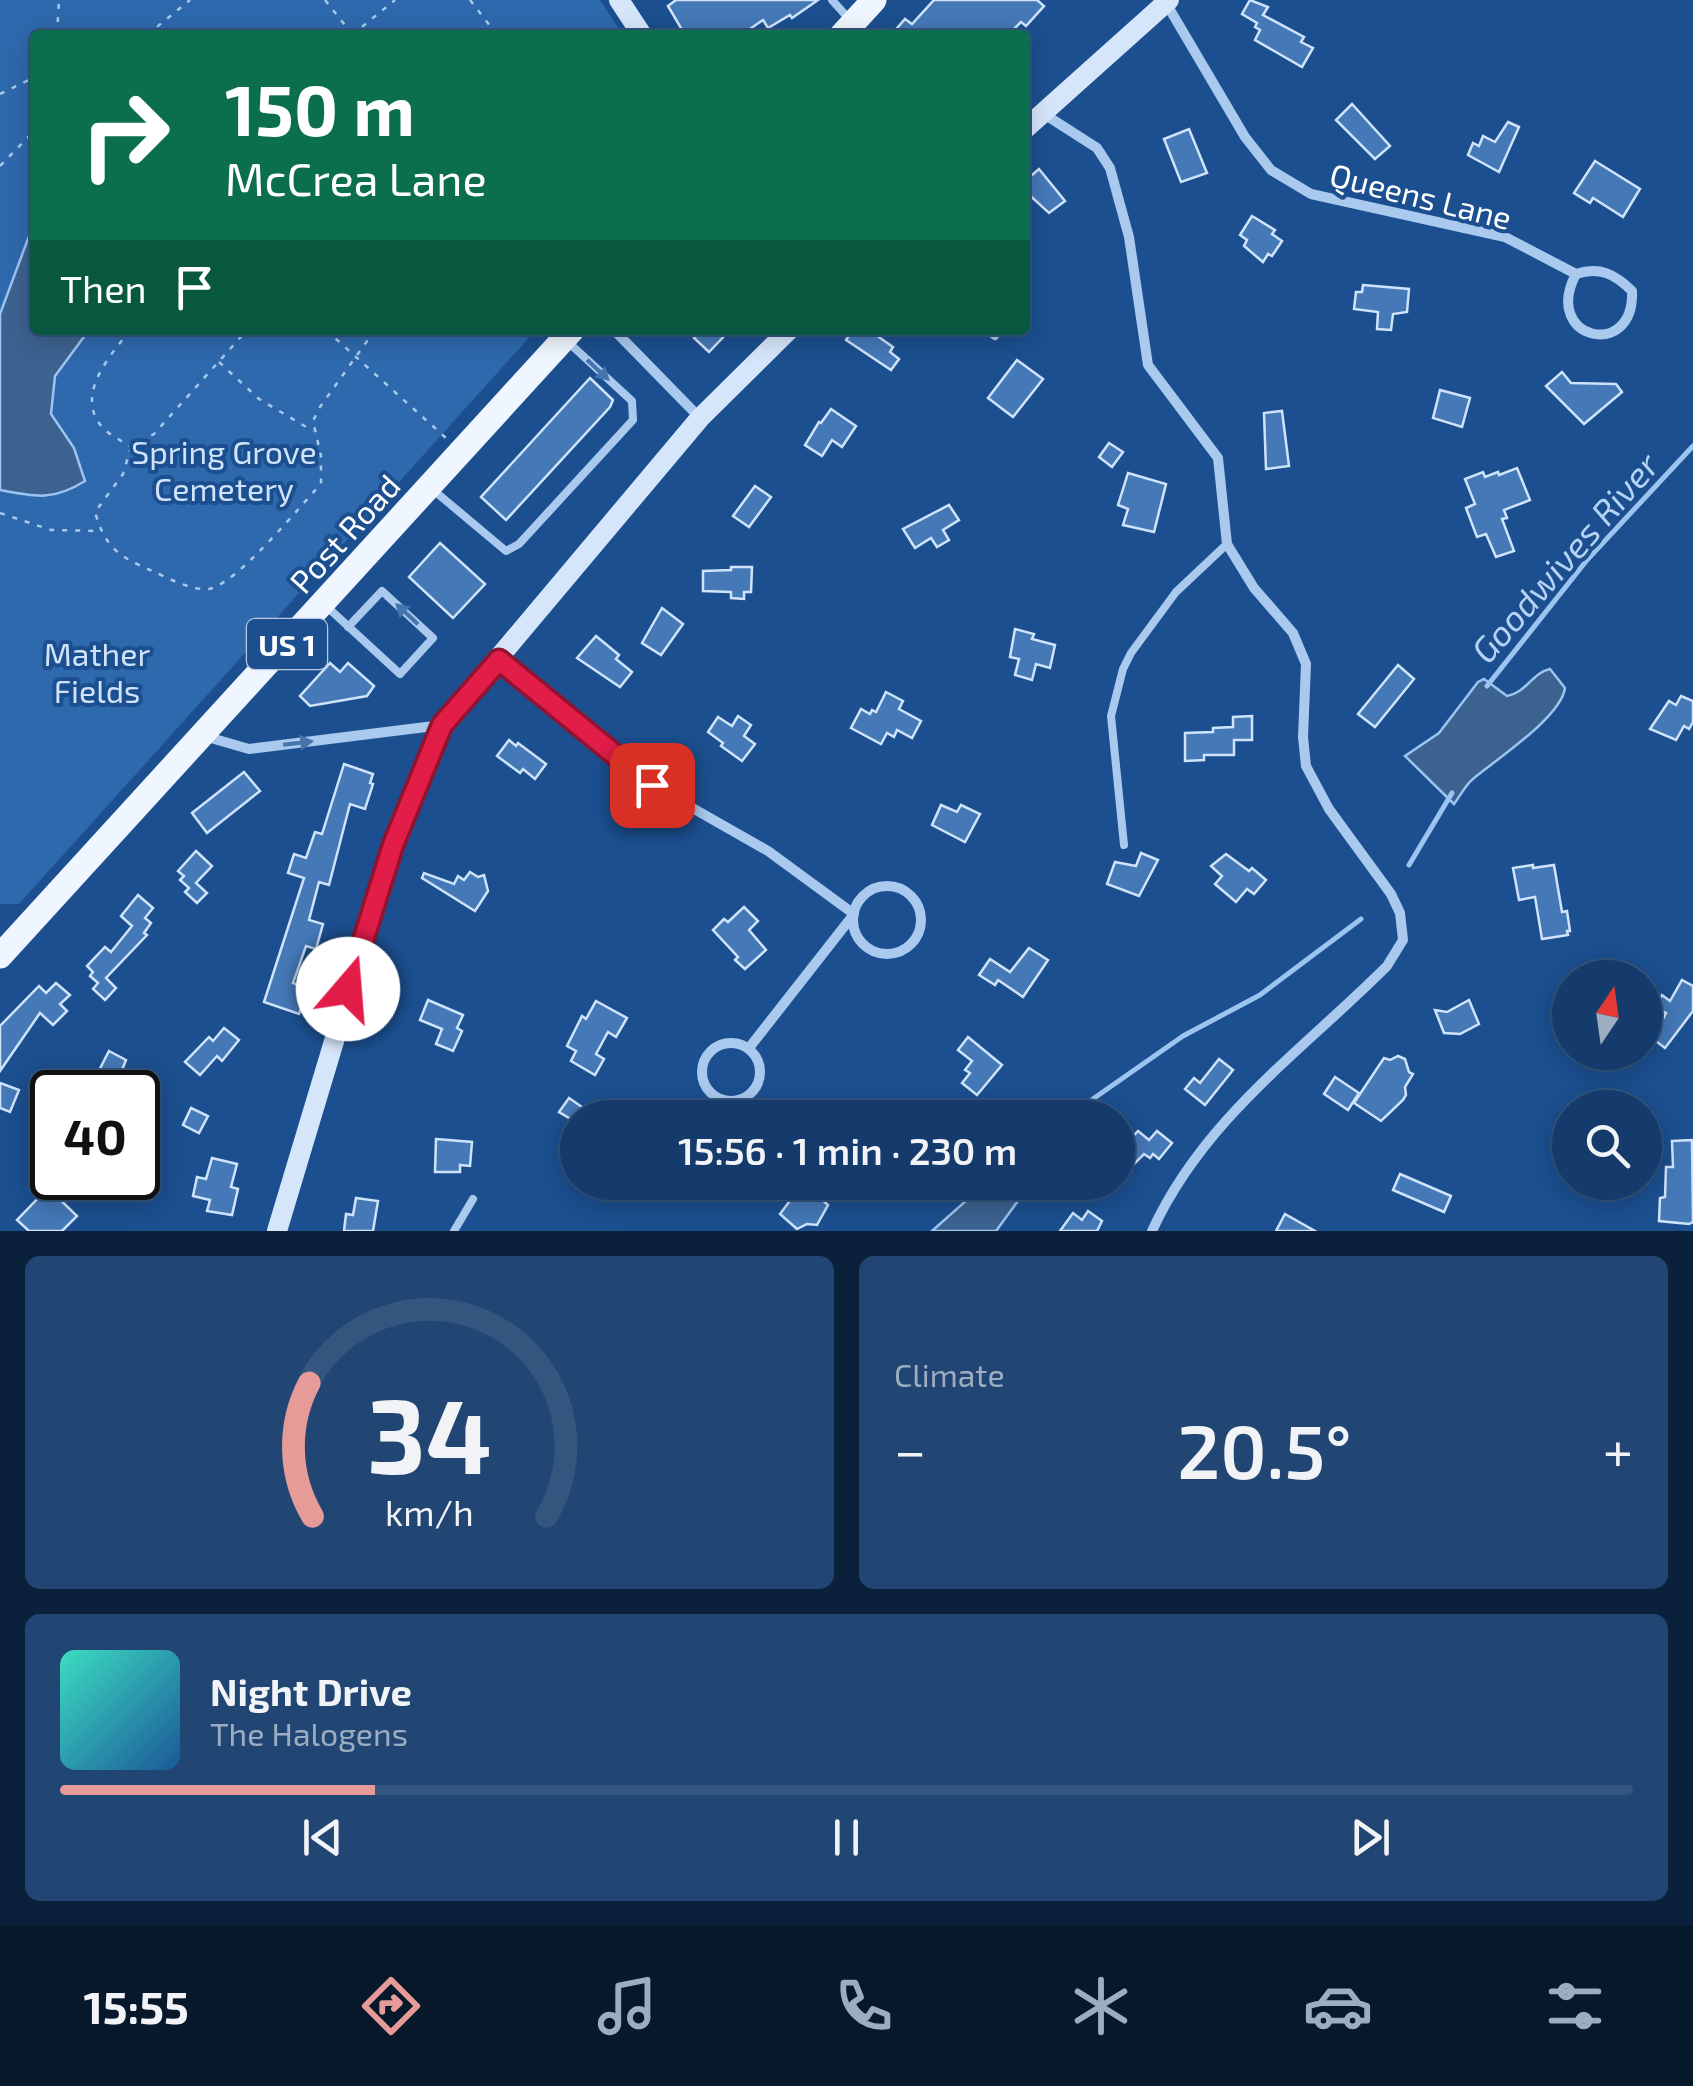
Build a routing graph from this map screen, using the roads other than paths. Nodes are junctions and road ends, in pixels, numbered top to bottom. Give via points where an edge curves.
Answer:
1 (619, 0) edge
2 (832, 0) edge
3 (874, 0) edge
4 (1167, 2) edge
5 (848, 29) edge
6 (639, 30) edge
7 (1044, 114) junction
8 (1030, 125) edge
9 (1576, 274) junction
10 (567, 335) edge
11 (569, 335) edge
12 (619, 335) edge
13 (785, 335) edge
14 (700, 418) junction
15 (430, 488) junction
16 (1226, 544) junction
17 (324, 604) junction
18 (348, 627) junction
19 (499, 660) junction
20 (442, 725) junction
21 (203, 736) junction
22 (1124, 846) dead end
23 (854, 914) junction
24 (5, 941) edge
25 (749, 1048) junction
26 (473, 1199) dead end
27 (277, 1231) edge
28 (454, 1231) edge
29 (1152, 1231) edge

1 - 6 street
2 - 5 lane
3 - 5 main road
4 - 7 street
4 - 9 street, Queens Lane via 1245,137 1272,170 1311,194 1505,238
7 - 8 street
7 - 16 street via 1097,148 1110,168 1129,237 1148,365 1218,458
9 - 9 street, Queens Lane via 1603,271 1632,291 1626,324 1609,334 1579,328 1566,300
10 - 15 main road, Post Road / US 1
11 -> 15 lane via 632,402 633,420 506,551
12 - 14 street
13 - 14 street
14 - 19 street
15 - 17 main road, Post Road / US 1
16 - 22 lane via 1176,592 1123,669 1111,716
16 - 29 street via 1302,651 1306,766 1328,809 1391,894 1402,940 1387,966 1218,1127 1169,1193
17 - 18 lane
17 - 21 main road, Post Road / US 1
18 -> 18 lane via 400,674 433,638 382,591
19 - 20 street
19 - 23 street via 652,785 768,851
21 -> 20 street via 248,749
20 - 27 street via 393,845
21 - 24 main road, Post Road / US 1
23 - 23 street via 859,939 885,954 906,948 921,927 916,901 894,886 868,892
23 - 25 street
25 - 25 street via 727,1043 708,1054 702,1076 714,1096 736,1101 755,1090 761,1068
26 - 28 lane

